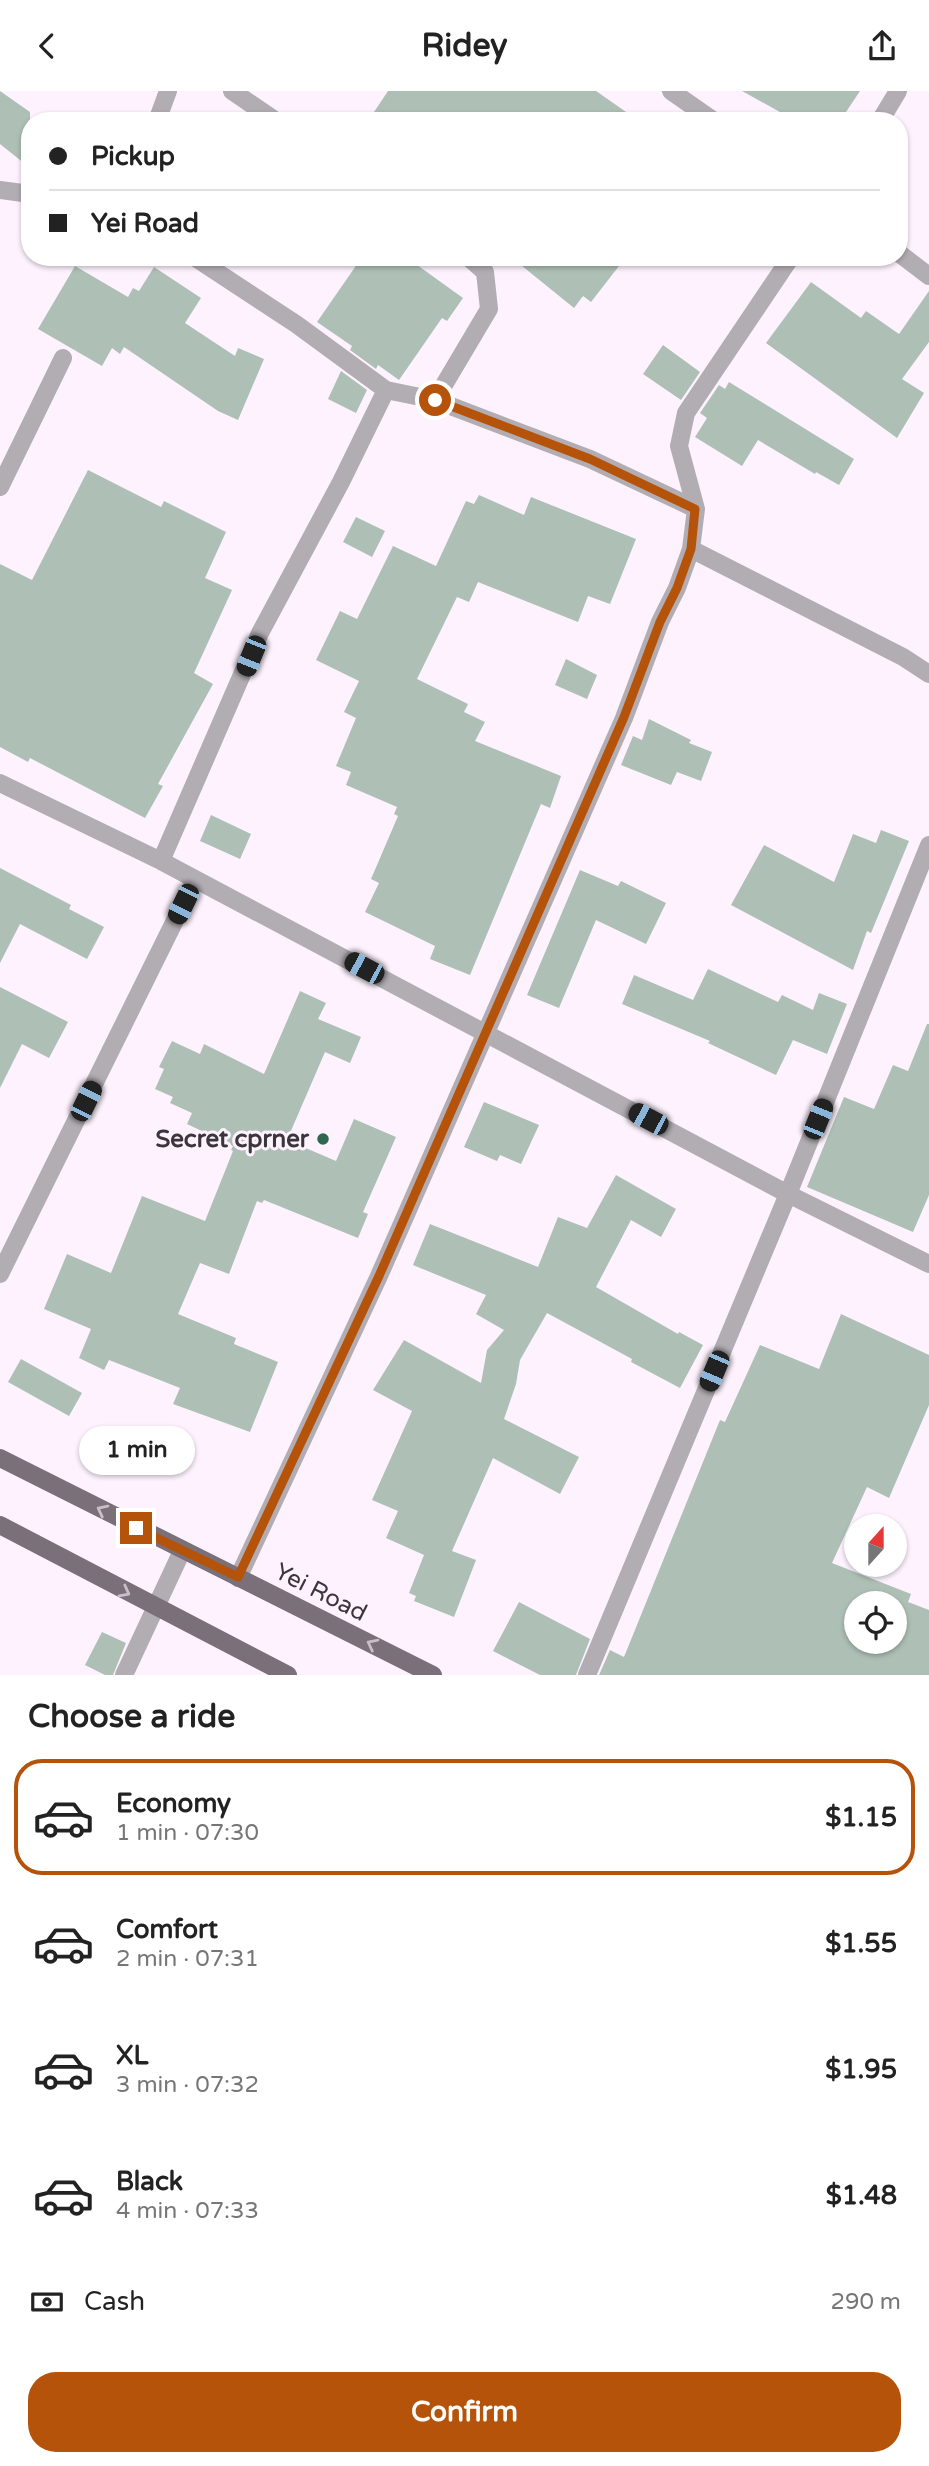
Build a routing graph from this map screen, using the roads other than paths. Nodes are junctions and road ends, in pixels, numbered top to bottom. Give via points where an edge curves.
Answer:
1 (168, 91) edge
2 (232, 91) edge
3 (671, 91) edge
4 (898, 91) edge
5 (160, 112) edge
6 (263, 112) edge
7 (701, 112) edge
8 (885, 112) edge
9 (0, 190) edge
10 (21, 193) edge
11 (908, 260) edge
12 (208, 266) edge
13 (478, 266) edge
14 (785, 266) edge
15 (929, 276) edge
16 (63, 358) dead end
17 (386, 390) junction
18 (435, 400) junction
19 (0, 488) edge
20 (695, 509) junction
21 (691, 549) junction
22 (929, 674) edge
23 (0, 783) edge
24 (929, 845) edge
25 (161, 862) junction
26 (195, 880) junction
27 (485, 1032) junction
28 (788, 1194) junction
29 (929, 1264) edge
30 (0, 1274) edge
31 (0, 1458) edge
32 (0, 1525) edge
33 (182, 1551) junction
34 (238, 1577) junction
35 (156, 1608) junction
36 (124, 1675) edge
37 (288, 1675) edge
38 (433, 1675) edge
39 (587, 1675) edge

1 - 5 street
2 - 6 street
3 - 7 street
4 - 8 street
9 - 10 street
11 - 15 street
12 - 17 street
13 - 18 street via 485,272 489,309
14 - 20 street via 686,414 679,446
16 - 19 street
17 - 18 street
17 - 25 street via 260,633
18 - 20 street via 590,459
20 - 21 street
21 - 22 street
21 - 27 street via 624,717
23 - 25 street
24 - 28 street
25 - 26 street
26 - 27 street
26 - 30 street
27 - 28 street
27 - 34 street via 379,1276
28 - 29 street
28 - 39 street
33 -> 31 main road, Yei Road
32 -> 35 main road
33 - 34 main road, Yei Road
33 - 35 street
38 -> 34 main road, Yei Road
35 - 36 street
35 - 37 main road

